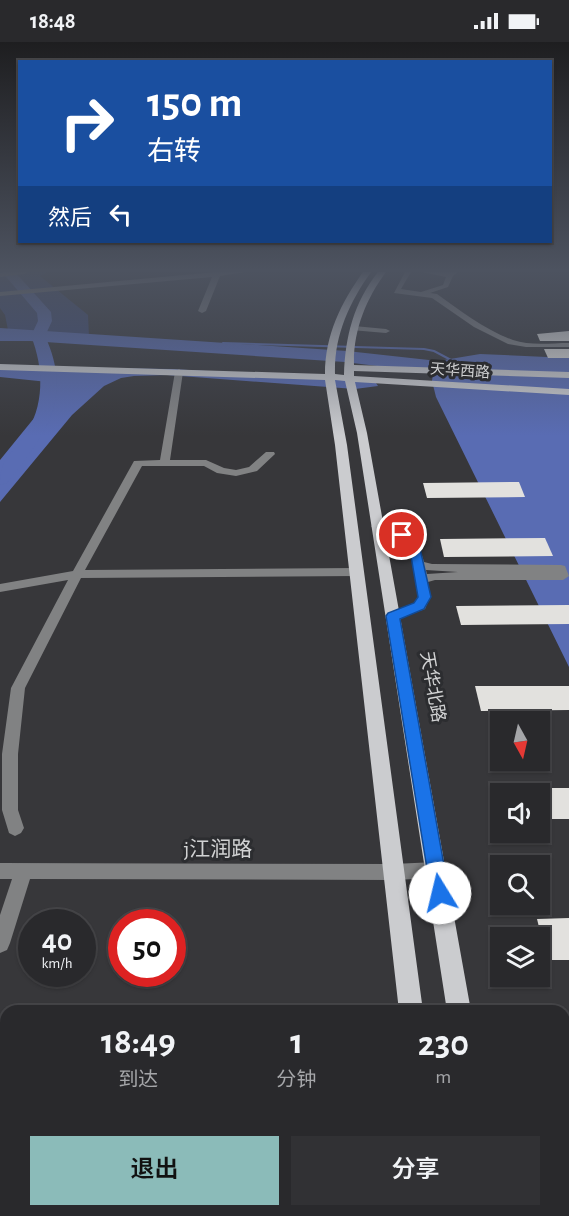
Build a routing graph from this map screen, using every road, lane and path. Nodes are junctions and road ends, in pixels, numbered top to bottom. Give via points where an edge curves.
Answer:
1 (338, 327) edge
2 (355, 327) edge
3 (481, 327) edge
4 (386, 331) dead end
5 (353, 332) junction
6 (569, 345) edge
7 (0, 359) edge
8 (15, 363) junction
9 (78, 365) junction
10 (0, 367) edge
11 (569, 369) edge
12 (339, 370) junction
13 (180, 372) junction
14 (569, 375) edge
15 (569, 385) edge
16 (569, 392) edge
17 (270, 454) dead end
18 (165, 462) junction
19 (377, 526) junction
20 (418, 564) junction
21 (356, 572) junction
22 (77, 574) junction
23 (421, 580) junction
24 (0, 588) edge
25 (393, 616) junction
26 (15, 828) dead end
27 (436, 870) junction
28 (0, 871) edge
29 (24, 871) junction
30 (393, 872) junction
31 (0, 943) edge
32 (410, 1005) edge
33 (458, 1005) edge

1 - 12 main road via 335,335
2 - 5 main road
3 - 6 street via 511,342
4 - 5 street
5 - 12 main road via 349,355
7 - 8 main road
8 - 9 main road
8 - 10 main road
9 - 12 main road
9 - 13 main road
11 - 12 main road, 天华西路 via 376,365
12 - 13 main road
12 - 14 main road, 天华西路
12 - 15 main road, 天华西路
12 - 16 main road, 天华西路 via 462,387
12 - 19 main road, 天华北路 via 360,423
12 - 21 main road via 341,445
13 - 18 street
17 - 18 street via 253,469 236,473 206,463
18 - 22 street via 138,463
19 - 20 street via 409,540
19 - 25 main road, 天华北路
20 - 23 street
20 - 23 street via 432,568 561,569 563,576 434,576
21 - 22 street
21 - 30 main road
22 - 24 street
22 - 26 street via 18,688 10,754 10,810
23 - 25 street via 424,597 420,606
25 - 27 main road, 天华北路
27 - 30 street, j江润路
27 - 33 main road, 天华北路
28 - 29 street, j江润路
29 - 30 street, j江润路
29 - 31 street
30 - 32 main road

